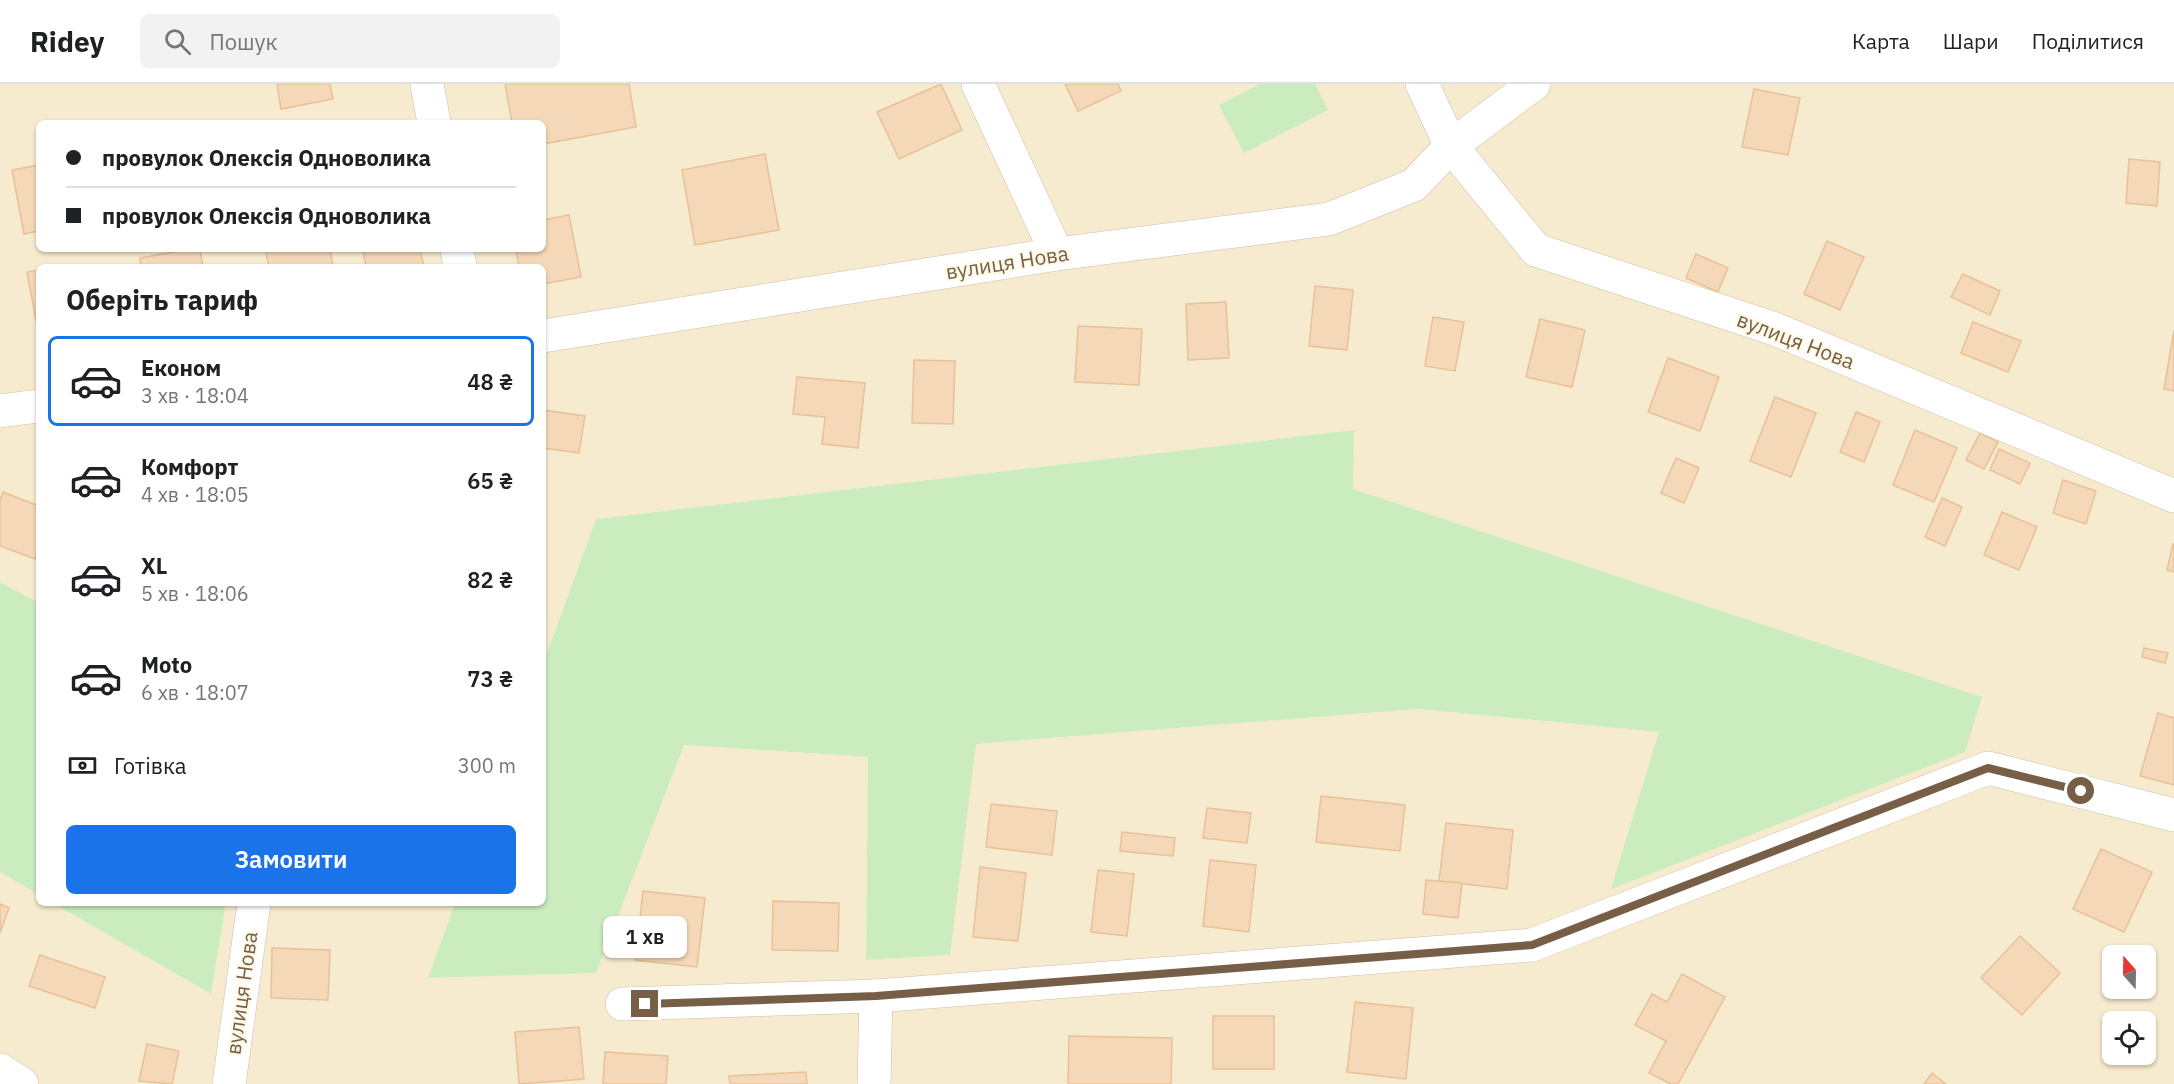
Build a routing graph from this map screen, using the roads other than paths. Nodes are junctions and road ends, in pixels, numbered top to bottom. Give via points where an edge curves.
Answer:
1 (427, 84) edge
2 (978, 84) edge
3 (1422, 84) edge
4 (1534, 84) edge
5 (433, 120) edge
6 (1451, 146) junction
7 (1056, 254) junction
8 (546, 336) edge
9 (36, 406) edge
10 (0, 411) edge
11 (2174, 496) edge
12 (2174, 815) edge
13 (254, 906) edge
14 (876, 996) junction
15 (622, 1004) dead end
16 (0, 1070) edge
17 (22, 1084) edge
18 (229, 1084) edge
19 (874, 1084) edge

1 - 5 street
2 - 7 street
3 - 6 street
4 - 6 street, вулиця Нова
6 - 7 street, вулиця Нова via 1414,185 1329,219
6 - 11 street, вулиця Нова via 1536,250 1775,329
7 - 8 street, вулиця Нова
9 - 10 street
12 - 14 street via 1988,768 1532,945
13 - 18 street, вулиця Нова
14 - 15 street
14 - 19 street
16 - 17 street

